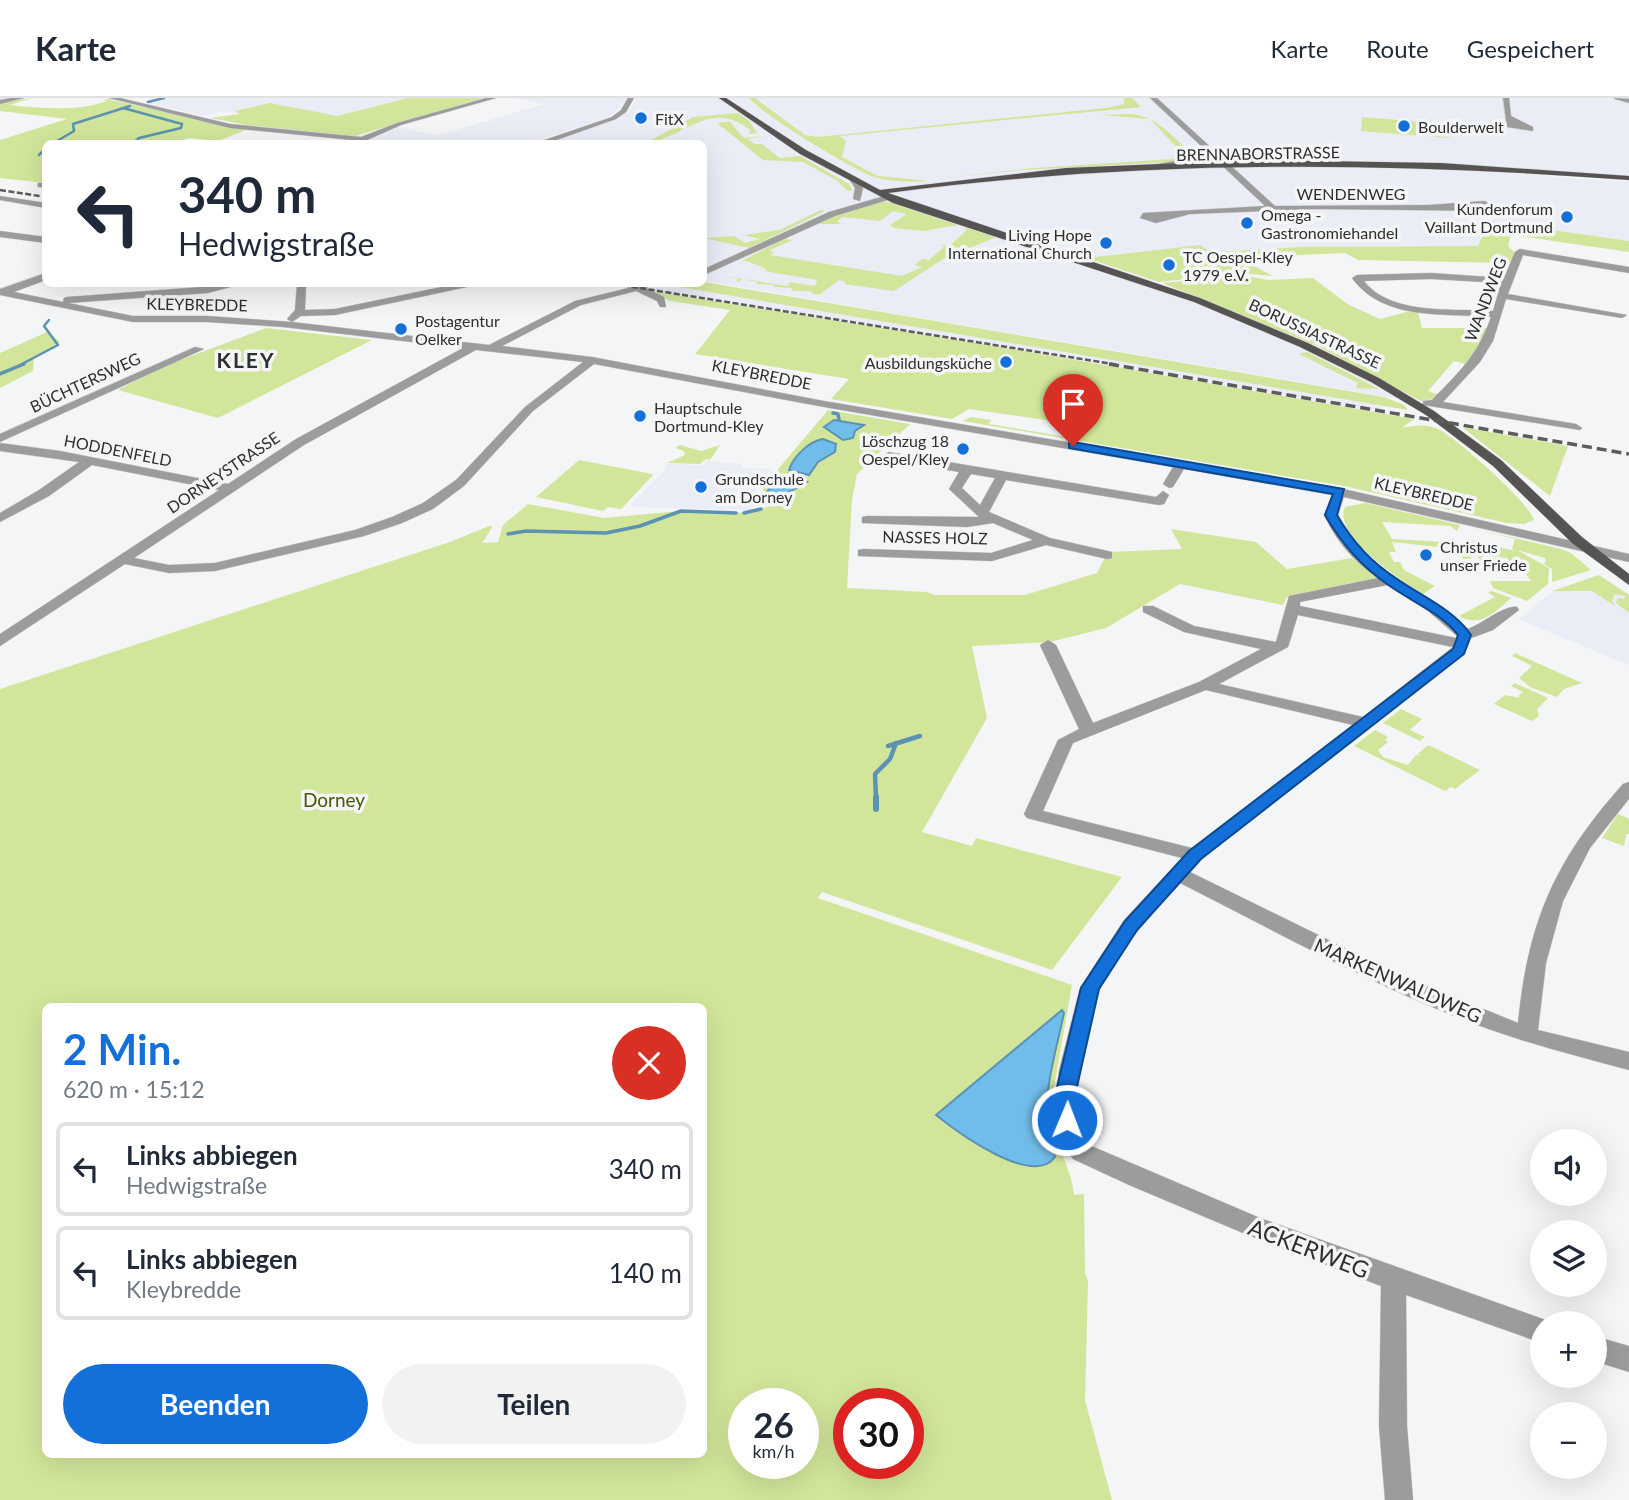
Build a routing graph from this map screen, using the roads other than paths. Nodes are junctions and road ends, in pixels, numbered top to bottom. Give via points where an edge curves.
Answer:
1 (21, 98) edge
2 (112, 98) edge
3 (493, 98) edge
4 (631, 98) edge
5 (722, 98) edge
6 (736, 98) edge
7 (1153, 98) edge
8 (1506, 98) edge
9 (1617, 98) edge
10 (1629, 101) edge
11 (0, 102) edge
12 (1147, 108) dead end
13 (1168, 111) junction
14 (1508, 117) dead end
15 (1164, 121) dead end
16 (360, 139) joint
17 (548, 140) edge
18 (1198, 149) junction
19 (1156, 165) junction
20 (1215, 165) junction
21 (1227, 165) junction
22 (854, 176) junction
23 (1629, 180) edge
24 (941, 186) junction
25 (889, 194) junction
26 (1257, 195) junction
27 (0, 198) edge
28 (857, 199) junction
29 (923, 202) junction
30 (42, 205) edge
31 (1429, 207) junction
32 (1272, 208) junction
33 (1189, 211) dead end
34 (832, 214) junction
35 (943, 216) junction
36 (0, 234) edge
37 (42, 239) edge
38 (1629, 270) edge
39 (707, 271) edge
40 (42, 278) edge
41 (1507, 281) junction
42 (223, 287) edge
43 (301, 287) edge
44 (453, 287) edge
45 (1, 293) edge
46 (1503, 296) junction
47 (57, 303) junction
48 (663, 305) dead end
49 (299, 313) junction
50 (1498, 314) junction
51 (1622, 314) dead end
52 (283, 324) junction
53 (475, 346) junction
54 (491, 348) junction
55 (166, 349) dead end
56 (200, 349) dead end
57 (184, 355) junction
58 (592, 360) junction
59 (1416, 404) junction
60 (1435, 404) junction
61 (1576, 428) dead end
62 (0, 438) edge
63 (0, 447) edge
64 (889, 456) dead end
65 (89, 461) junction
66 (1181, 464) junction
67 (967, 470) junction
68 (1003, 475) junction
69 (229, 488) junction
70 (1339, 492) junction
71 (989, 515) junction
72 (1553, 517) junction
73 (0, 518) edge
74 (867, 520) dead end
75 (1510, 530) junction
76 (1046, 541) junction
77 (1587, 549) junction
78 (863, 553) dead end
79 (1107, 555) dead end
80 (1629, 558) edge
81 (123, 561) junction
82 (1389, 580) junction
83 (1629, 581) edge
84 (1148, 609) dead end
85 (1292, 609) junction
86 (1512, 610) dead end
87 (4, 635) edge
88 (1463, 640) junction
89 (1048, 645) dead end
90 (1276, 648) junction
91 (1205, 685) junction
92 (1366, 723) junction
93 (1088, 730) junction
94 (1629, 788) edge
95 (1195, 855) junction
96 (1177, 873) junction
97 (1527, 1034) junction
98 (1629, 1061) edge
99 (1394, 1281) junction
100 (1530, 1327) edge
101 (1607, 1353) edge
102 (1629, 1359) edge
103 (1399, 1500) edge

1 - 11 street
2 - 16 street via 230,126
3 - 16 street
4 - 17 street via 614,118
5 - 22 main road, BORUSSIASTRASSE via 783,139
6 - 22 main road, BORUSSIASTRASSE
7 - 13 street, WENDENWEG
8 - 14 street
9 - 10 street
12 - 13 street
13 - 21 street, WENDENWEG
15 - 18 street, WENDENWEG
18 - 19 street, BRENNABORSTRASSE via 1193,160
18 - 20 street, WENDENWEG
19 - 20 main road, BRENNABORSTRASSE
19 - 24 main road, BRENNABORSTRASSE via 1005,175
20 - 21 main road, BRENNABORSTRASSE
20 - 24 main road, BRENNABORSTRASSE
20 - 26 street, WENDENWEG
21 - 23 main road, BRENNABORSTRASSE via 1477,168
21 - 26 street, WENDENWEG
22 - 24 main road
22 - 25 main road, BORUSSIASTRASSE
22 - 28 street
24 - 25 main road, BRENNABORSTRASSE
24 - 29 main road
25 - 28 street
25 - 29 main road, BORUSSIASTRASSE
25 - 34 street
25 - 35 main road, BORUSSIASTRASSE
26 - 32 street, WENDENWEG
27 - 30 street
28 - 34 street
29 - 35 main road, BORUSSIASTRASSE
31 - 31 street, WENDENWEG via 1481,209 1497,208 1484,203
31 - 32 street, WENDENWEG
32 - 33 street, WENDENWEG
34 - 39 street
35 - 59 main road, BORUSSIASTRASSE via 1226,311 1341,362
36 - 37 street
38 - 41 street, WANDWEG via 1520,252
40 - 45 street
41 - 46 street, WANDWEG
41 - 50 street via 1357,278 1372,292 1410,310
42 - 47 street
43 - 49 street
44 - 49 street via 335,312
45 - 47 street, KLEYBREDDE
46 - 50 street, WANDWEG
46 - 51 street
47 - 52 street, KLEYBREDDE via 133,319
48 - 54 street via 640,287 578,303
49 - 52 street
50 - 60 street, WANDWEG via 1478,357
52 - 53 street, KLEYBREDDE
53 - 54 street, KLEYBREDDE
53 - 69 street, DORNEYSTRASSE via 321,430
54 - 58 street, KLEYBREDDE
55 - 57 street, BÜCHTERSWEG
56 - 57 street, BÜCHTERSWEG
57 - 62 street, BÜCHTERSWEG
58 - 66 street, KLEYBREDDE
58 - 81 street via 529,409 460,483 428,506 397,520 215,567 169,569
59 - 60 street
59 - 72 main road, BORUSSIASTRASSE via 1505,470
60 - 61 street
63 - 65 street, HODDENFELD
64 - 67 street
65 - 69 street, HODDENFELD
65 - 73 street
66 - 68 street via 1158,501
66 - 70 street, KLEYBREDDE
67 - 68 street
67 - 71 street, NASSES HOLZ via 955,489
68 - 71 street, NASSES HOLZ
69 - 81 street, DORNEYSTRASSE
70 - 75 street, KLEYBREDDE
70 - 82 street via 1331,515 1334,523 1346,541
71 - 74 street, NASSES HOLZ via 967,523
71 - 76 street, NASSES HOLZ
72 - 75 street, KLEYBREDDE via 1544,528
72 - 77 main road, BORUSSIASTRASSE
75 - 77 street, KLEYBREDDE
76 - 78 street, NASSES HOLZ via 992,557
76 - 79 street, NASSES HOLZ
77 - 80 street
77 - 83 main road, BORUSSIASTRASSE
81 - 87 street, DORNEYSTRASSE
82 - 85 street via 1294,599
82 - 88 street via 1454,621
84 - 90 street via 1189,629
85 - 88 street
85 - 90 street via 1283,644
86 - 88 street
88 - 92 street via 1459,651
89 - 93 street
90 - 91 street
91 - 92 street
91 - 93 street
92 - 95 street
93 - 95 street via 1066,740 1033,814
94 - 97 street via 1575,852 1550,907 1531,980
95 - 96 street
96 - 97 street, MARKENWALDWEG via 1327,949
96 - 99 street, ACKERWEG via 1131,925 1090,988 1066,1091 1069,1132 1081,1152 1224,1216
97 - 98 street, MARKENWALDWEG
99 - 100 street, ACKERWEG
99 - 103 street via 1393,1413
101 - 102 street

